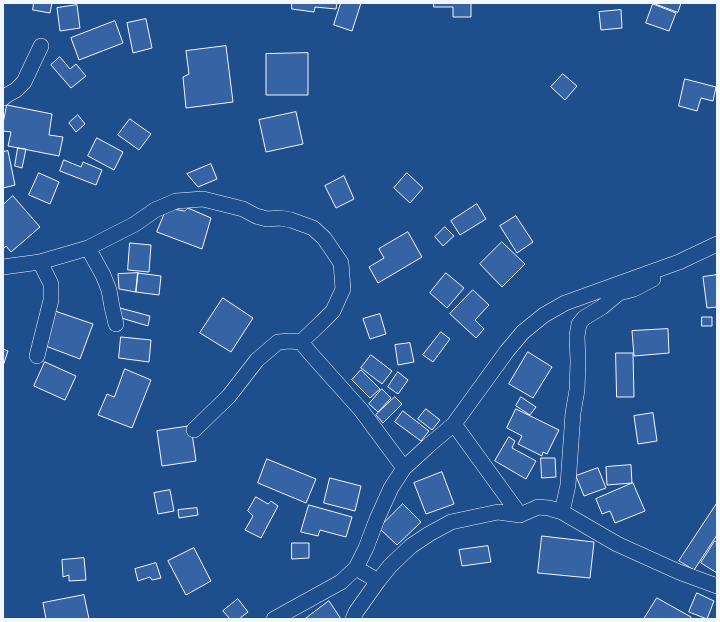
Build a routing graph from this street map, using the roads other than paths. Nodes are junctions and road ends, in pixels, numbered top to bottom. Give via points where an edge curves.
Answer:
1 (41, 46) dead end
2 (3, 98) edge
3 (717, 244) edge
4 (88, 248) junction
5 (698, 253) junction
6 (717, 253) edge
7 (40, 262) junction
8 (678, 262) junction
9 (3, 267) edge
10 (565, 303) junction
11 (116, 324) dead end
12 (579, 324) junction
13 (301, 342) junction
14 (37, 356) dead end
15 (454, 424) junction
16 (194, 430) dead end
17 (404, 468) junction
18 (562, 512) junction
19 (520, 515) junction
20 (356, 568) junction
21 (378, 581) junction
22 (717, 586) edge
23 (274, 619) edge
24 (353, 619) edge

1 - 2 street via 24,82
3 - 5 street
4 - 7 street
4 - 11 street via 109,290
4 - 13 street via 176,201 203,199 243,209 261,218 291,220 313,228 324,238 342,263 343,289 333,311
5 - 6 street
5 - 8 street
7 - 9 street
7 - 14 street via 51,284 51,300
8 - 10 street
8 - 12 street via 656,278 619,293
10 - 12 street
10 - 15 street via 544,314 523,332
12 - 18 street via 577,390 568,485
13 - 16 street via 278,342 257,360 229,396
13 - 17 street via 361,410
15 - 17 street
15 - 19 street
17 - 20 street via 385,500
18 - 19 street via 538,506
18 - 22 street via 617,544
19 - 21 street via 498,512 451,522 411,546
20 - 21 street
20 - 23 street via 341,582
21 - 24 street

